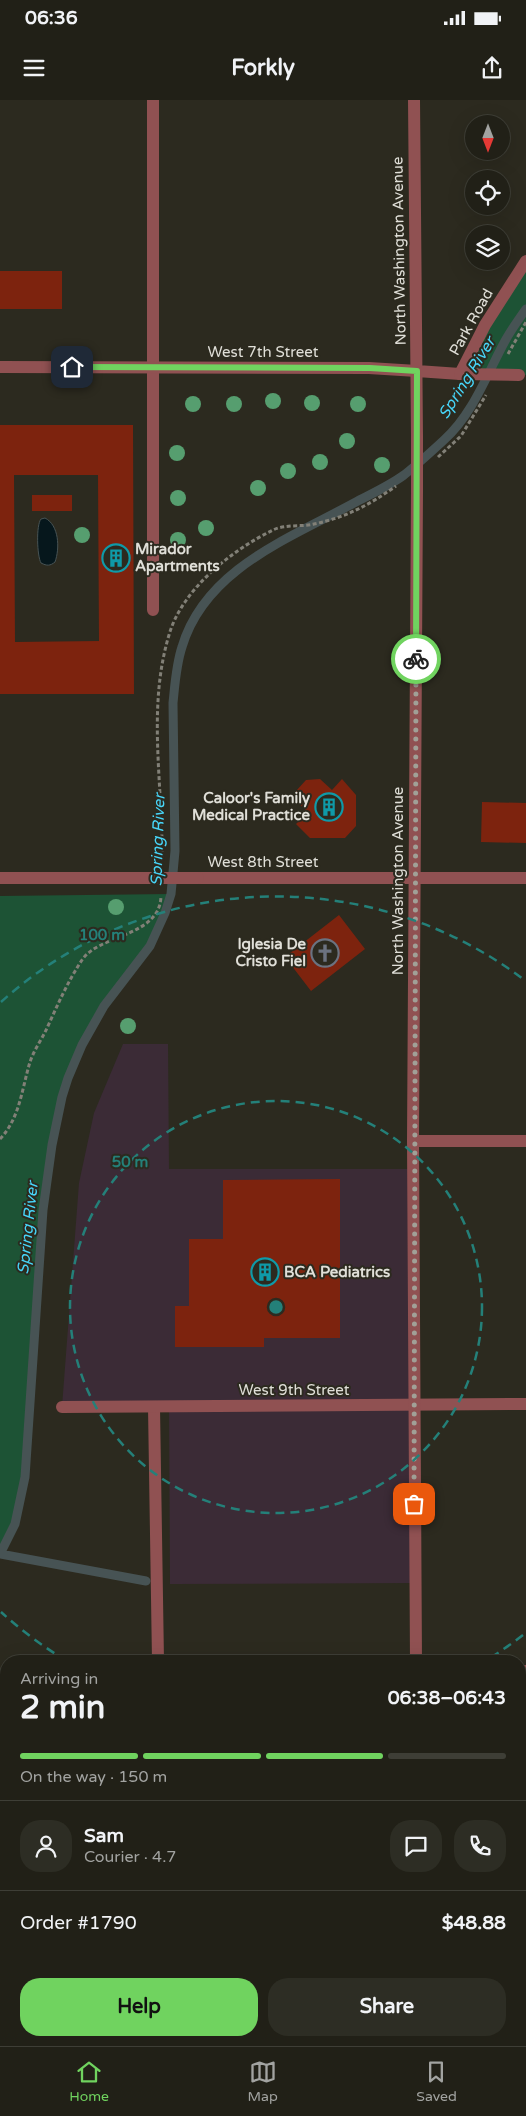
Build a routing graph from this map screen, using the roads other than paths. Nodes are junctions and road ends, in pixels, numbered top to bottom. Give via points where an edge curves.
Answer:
1 (153, 100) edge
2 (414, 100) edge
3 (526, 260) edge
4 (0, 367) edge
5 (153, 368) junction
6 (417, 371) junction
7 (460, 374) junction
8 (523, 375) edge
9 (153, 610) dead end
10 (0, 878) edge
11 (526, 878) edge
12 (414, 879) junction
13 (414, 1141) junction
14 (526, 1141) edge
15 (526, 1404) edge
16 (414, 1405) junction
17 (62, 1407) dead end
18 (154, 1407) junction
19 (158, 1655) edge
20 (416, 1655) edge

1 - 5 street
2 - 6 street, North Washington Avenue
3 - 7 street, Park Road via 485,325
4 - 5 street, West 7th Street
5 - 6 street, West 7th Street
5 - 9 street
6 - 7 street, West 7th Street
6 - 12 street, North Washington Avenue, bridge
7 - 8 street, West 7th Street, bridge
10 - 12 street, West 8th Street, bridge
11 - 12 street, West 8th Street
12 - 13 street, North Washington Avenue
13 - 14 street
13 - 16 street, North Washington Avenue
15 - 16 street, West 9th Street
16 - 18 street, West 9th Street
16 - 20 street, North Washington Avenue
17 - 18 street, West 9th Street
18 - 19 street

